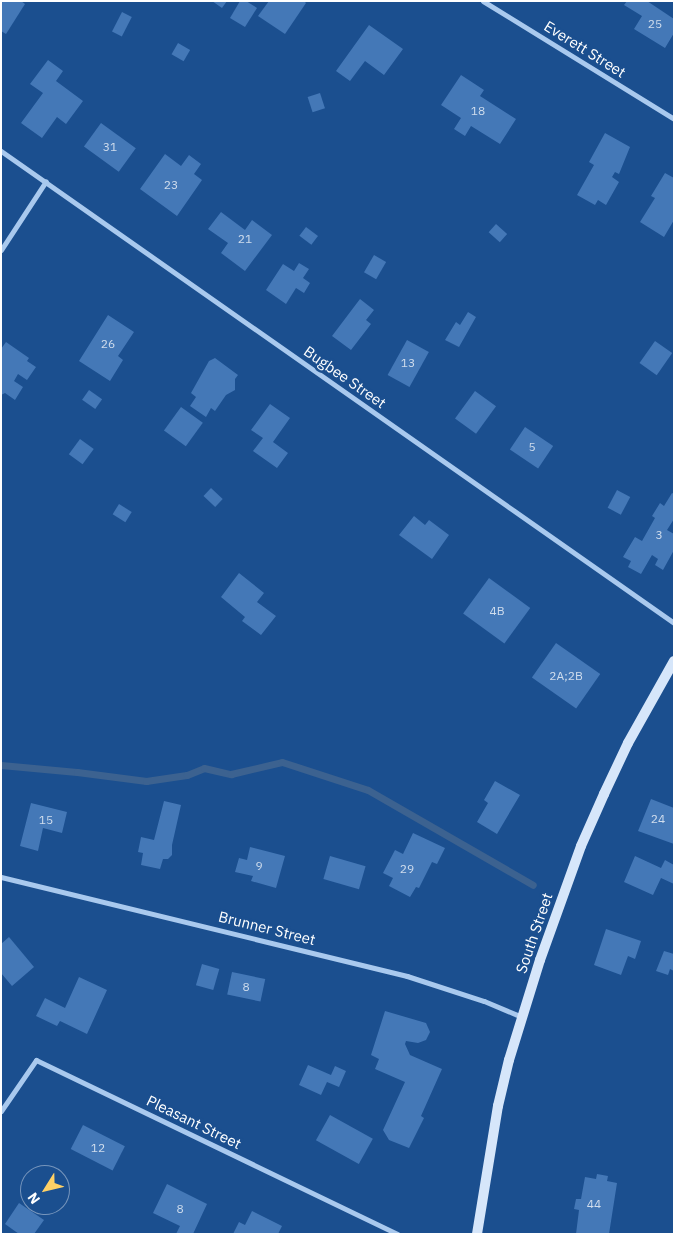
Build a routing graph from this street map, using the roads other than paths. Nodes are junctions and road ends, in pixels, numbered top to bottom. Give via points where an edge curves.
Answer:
1 (483, 1) edge
2 (674, 118) edge
3 (1, 151) edge
4 (46, 182) junction
5 (1, 250) edge
6 (674, 623) edge
7 (674, 661) edge
8 (1, 877) edge
9 (522, 1017) junction
10 (1, 1112) edge
11 (397, 1234) edge
12 (477, 1234) edge

1 - 2 street, Everett Street
3 - 4 street, Bugbee Street
4 - 5 street
4 - 6 street, Bugbee Street
7 - 9 main road, South Street via 628,743 581,846
8 - 9 street, Brunner Street via 398,973 448,988
9 - 12 main road, South Street via 498,1106
10 - 11 street, Pleasant Street via 36,1060

